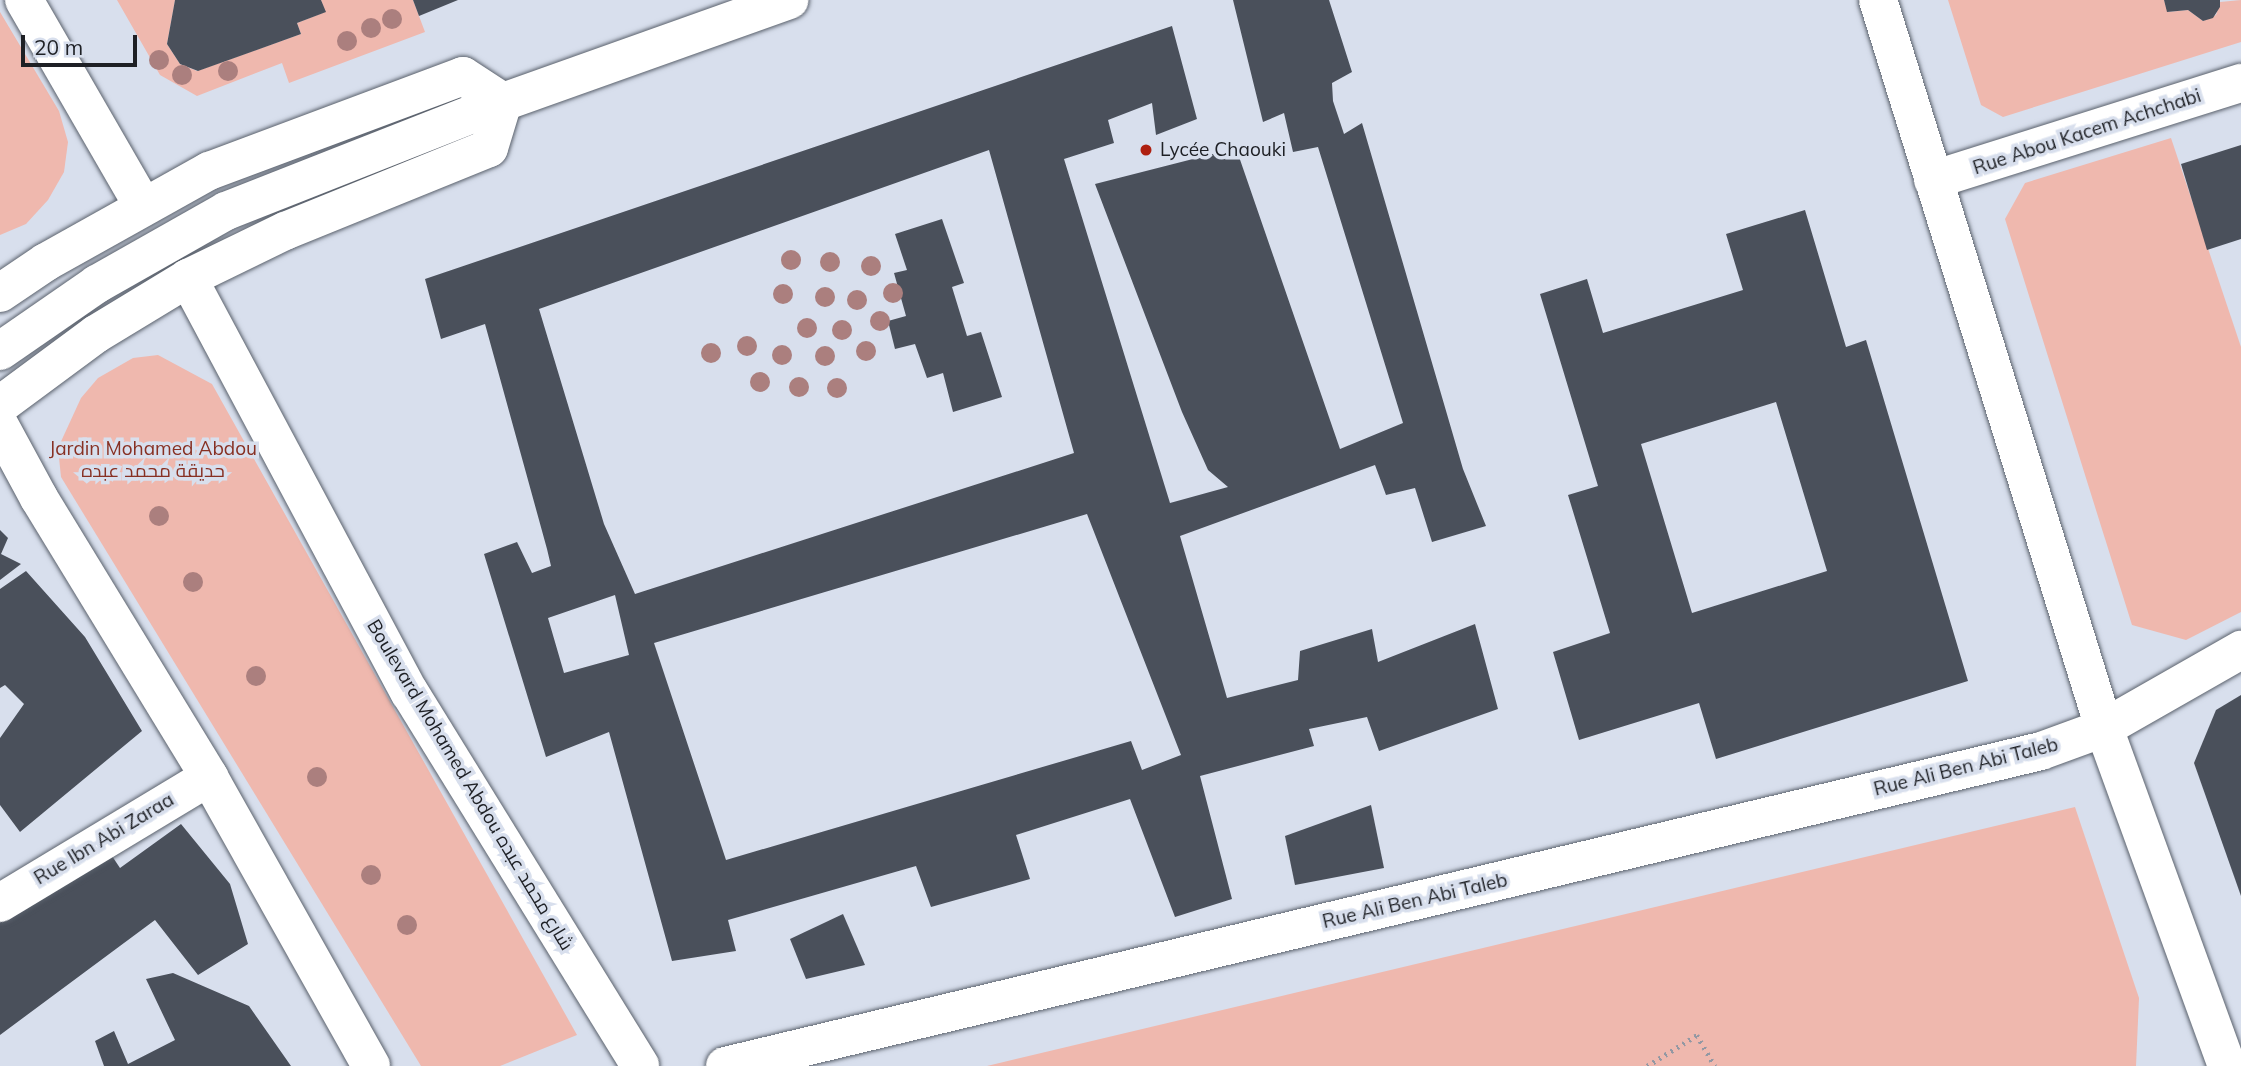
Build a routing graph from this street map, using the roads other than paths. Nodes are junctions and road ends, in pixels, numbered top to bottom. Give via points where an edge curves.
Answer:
1 (24, 0) edge
2 (789, 0) edge
3 (1878, 0) edge
4 (718, 12) edge
5 (2241, 83) edge
6 (503, 102) junction
7 (1933, 180) junction
8 (143, 206) junction
9 (188, 278) junction
10 (0, 293) edge
11 (0, 351) edge
12 (0, 405) edge
13 (0, 426) edge
14 (2241, 650) edge
15 (2104, 728) junction
16 (209, 777) junction
17 (0, 902) edge
18 (372, 1066) edge
19 (640, 1066) edge
20 (724, 1066) edge
21 (2227, 1066) edge

1 - 8 street
2 - 4 street
3 - 7 street
4 - 6 street
5 - 7 street, Rue Abou Kacem Achchabi
6 - 8 street via 463,76 209,171
6 - 9 street via 489,148 285,231
6 - 11 street via 226,211 97,284
7 - 15 street
8 - 10 street
9 - 12 street via 96,334
9 - 19 street, Boulevard Mohamed Abdou شارع محمد عبده via 410,693
13 - 16 street
14 - 15 street, Rue Ali Ben Abi Taleb
15 - 20 street, Rue Ali Ben Abi Taleb via 2041,751
15 - 21 street
16 - 17 street, Rue Ibn Abi Zaraa
16 - 18 street

